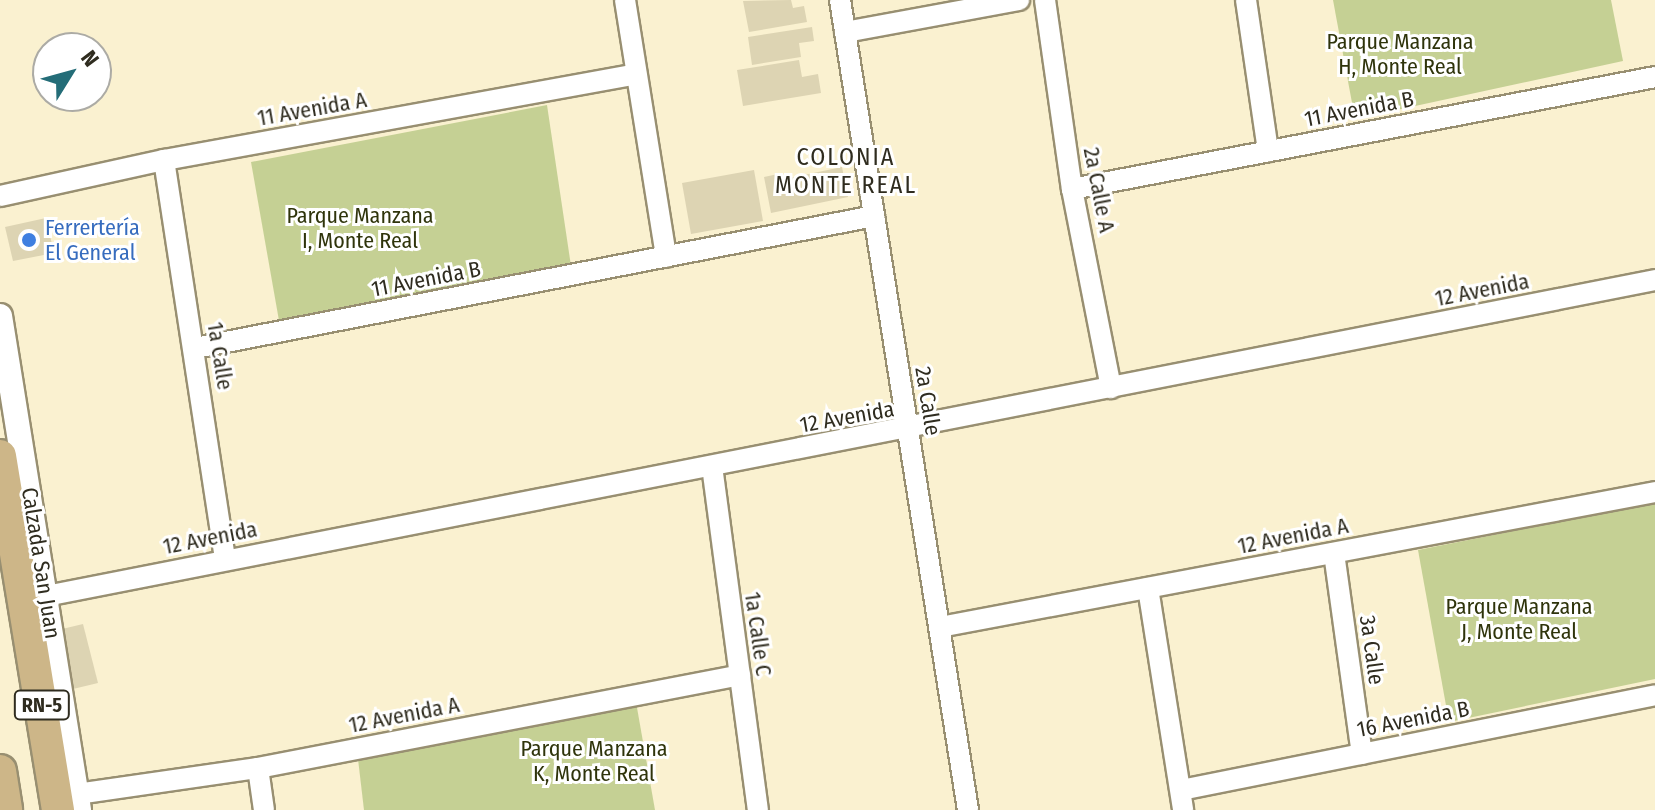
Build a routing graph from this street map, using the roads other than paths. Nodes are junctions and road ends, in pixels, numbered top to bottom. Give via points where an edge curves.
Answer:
1 (625, 0) edge
2 (840, 0) edge
3 (1019, 0) edge
4 (1045, 0) edge
5 (1246, 0) edge
6 (845, 32) junction
7 (635, 74) junction
8 (1655, 77) edge
9 (1268, 151) junction
10 (164, 160) junction
11 (1072, 189) junction
12 (0, 196) edge
13 (874, 216) junction
14 (666, 257) junction
15 (1655, 280) edge
16 (0, 316) edge
17 (195, 348) junction
18 (1111, 388) junction
19 (909, 430) junction
20 (0, 456) edge
21 (712, 466) junction
22 (1655, 492) edge
23 (1334, 553) junction
24 (225, 559) junction
25 (1148, 588) junction
26 (46, 596) junction
27 (940, 627) junction
28 (740, 675) junction
29 (1655, 695) edge
30 (1362, 754) junction
31 (258, 768) junction
32 (0, 771) edge
33 (1182, 800) edge
34 (71, 805) edge
35 (6, 810) edge
36 (264, 810) edge
37 (758, 810) edge
38 (968, 810) edge

1 - 7 street
2 - 6 street, 2a Calle
3 - 6 street
4 - 11 street, 2a Calle A
5 - 9 street
6 - 13 street, 2a Calle
7 - 10 street, 11 Avenida A
7 - 14 street
8 - 9 street, 11 Avenida B
9 - 11 street, 11 Avenida B
10 - 12 street, 11 Avenida A
10 - 17 street, 1a Calle
11 - 18 street, 2a Calle A
13 - 14 street, 11 Avenida B
13 - 19 street, 2a Calle
14 - 17 street, 11 Avenida B
15 - 18 street, 12 Avenida
16 - 26 street, Calzada San Juan
17 - 24 street, 1a Calle
18 - 19 street, 12 Avenida
19 - 21 street, 12 Avenida
19 - 27 street, 2a Calle
20 - 34 main road, Calzada San Juan / RN-5
21 - 24 street, 12 Avenida
21 - 28 street, 1a Calle C
22 - 23 street, 12 Avenida A
23 - 25 street, 12 Avenida A
23 - 30 street, 3a Calle
24 - 26 street, 12 Avenida
25 - 27 street, 12 Avenida A
25 - 33 street
26 - 34 street, Calzada San Juan
27 - 38 street, 2a Calle
28 - 31 street, 12 Avenida A
28 - 37 street, 1a Calle C
29 - 30 street, 16 Avenida B
30 - 33 street, 16 Avenida B
31 - 34 street, 12 Avenida A
31 - 36 street
32 - 35 main road

